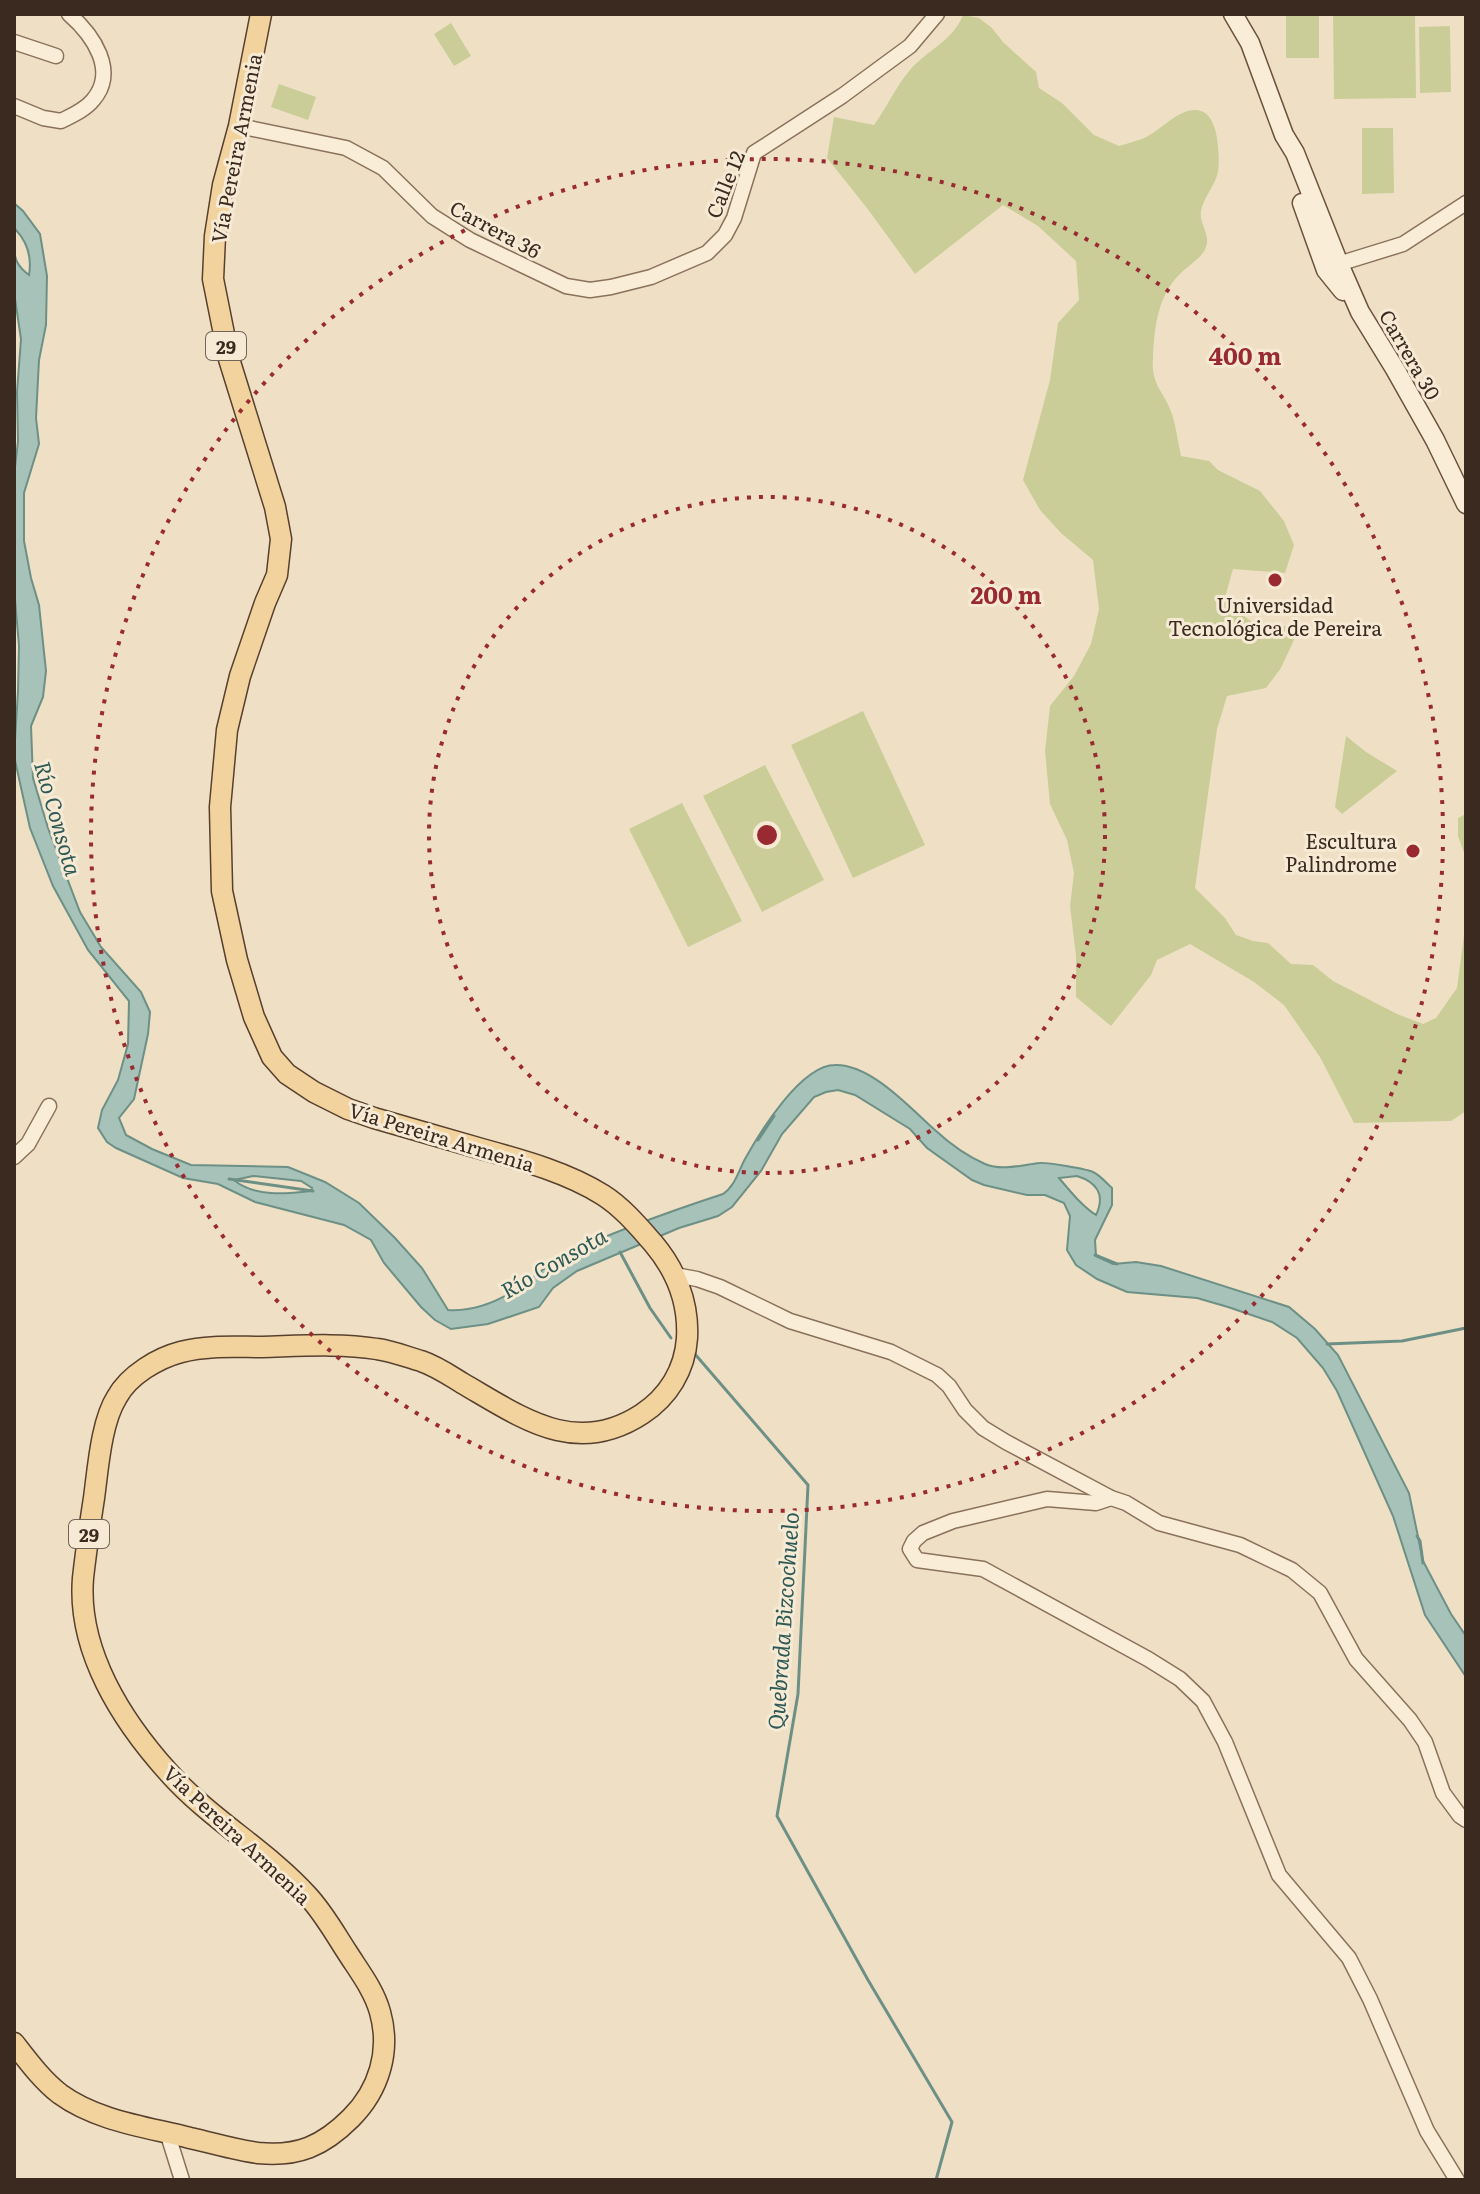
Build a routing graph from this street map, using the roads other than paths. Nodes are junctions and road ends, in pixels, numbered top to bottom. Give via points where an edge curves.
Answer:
1 (69, 14) edge
2 (261, 14) edge
3 (937, 14) edge
4 (1233, 14) edge
5 (14, 42) edge
6 (56, 56) dead end
7 (14, 106) edge
8 (239, 126) junction
9 (1466, 203) edge
10 (1332, 267) junction
11 (566, 286) joint
12 (1466, 504) edge
13 (49, 1106) dead end
14 (14, 1157) edge
15 (675, 1275) junction
16 (1111, 1498) junction
17 (1466, 1820) edge
18 (14, 2043) edge
19 (167, 2132) junction
20 (182, 2180) edge
21 (1457, 2180) edge

1 - 7 street via 86,29 102,58 104,79 93,100 61,121
2 - 8 main road, Vía Pereira Armenia / 29
3 - 11 street, Calle 12 via 910,46 754,153 734,218 707,253 611,287
4 - 10 street, Carrera 30 via 1295,153
5 - 6 street
8 - 11 street, Carrera 36 via 346,148 383,168 432,216
8 - 15 main road, Vía Pereira Armenia / 29 via 221,197 213,279 229,359 281,539 277,575 240,676 227,730 220,807 222,891 254,1017 272,1057 314,1092 374,1118 547,1169 605,1196 655,1245
9 - 10 street via 1403,244
10 - 12 street, Carrera 30 via 1395,369
13 - 14 street via 28,1144
15 - 16 street via 720,1287 790,1321 891,1352 937,1375 983,1428
15 - 19 main road, Vía Pereira Armenia / 29 via 686,1312 681,1366 657,1404 610,1431 548,1428 430,1364 382,1349 346,1346 204,1347 177,1352 144,1370 116,1398 100,1452 82,1595 101,1675 165,1769 316,1907 367,1982 381,2013 384,2039 380,2073 369,2096 308,2150 257,2153
16 - 17 street via 1159,1523 1240,1545 1292,1570 1320,1593 1356,1659 1425,1742 1443,1793
16 - 21 street via 1096,1503 1047,1499 953,1521 923,1533 910,1549 917,1560 983,1569 1148,1659 1203,1701 1279,1875 1349,1958 1427,2131
18 - 19 main road, Vía Pereira Armenia / 29 via 52,2087 76,2104
19 - 20 street

